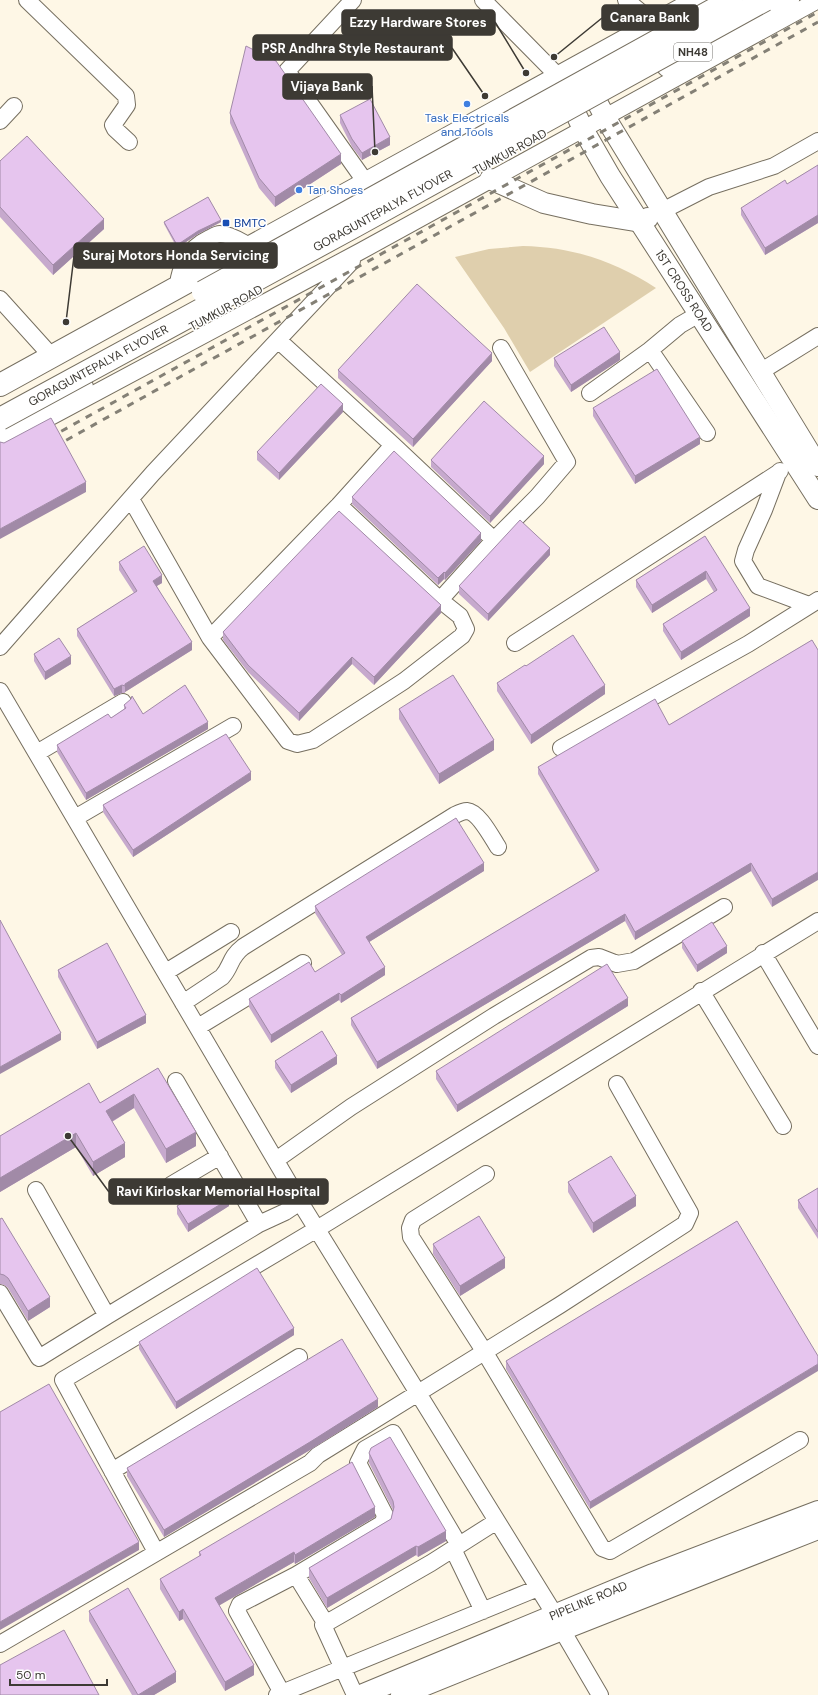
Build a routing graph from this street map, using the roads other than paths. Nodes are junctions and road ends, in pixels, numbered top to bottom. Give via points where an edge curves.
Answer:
1 (27, 0) edge
2 (353, 0) edge
3 (483, 0) edge
4 (626, 0) edge
5 (683, 0) edge
6 (700, 0) edge
7 (731, 0) edge
8 (765, 0) edge
9 (788, 0) edge
10 (818, 0) edge
11 (652, 22) junction
12 (675, 62) junction
13 (579, 66) junction
14 (556, 74) junction
15 (14, 106) dead end
16 (602, 110) junction
17 (0, 121) edge
18 (580, 122) junction
19 (818, 141) edge
20 (129, 142) dead end
21 (362, 177) junction
22 (490, 179) junction
23 (662, 211) junction
24 (641, 222) junction
25 (361, 251) junction
26 (0, 299) edge
27 (699, 314) junction
28 (818, 336) edge
29 (278, 340) junction
30 (501, 348) dead end
31 (46, 350) junction
32 (650, 350) junction
33 (760, 372) junction
34 (0, 374) edge
35 (0, 385) edge
36 (590, 393) dead end
37 (0, 402) edge
38 (0, 419) edge
39 (0, 432) edge
40 (708, 433) dead end
41 (0, 444) edge
42 (393, 445) junction
43 (795, 461) junction
44 (818, 466) edge
45 (778, 472) junction
46 (131, 499) junction
47 (818, 499) edge
48 (339, 505) junction
49 (494, 540) junction
50 (440, 600) junction
51 (814, 603) edge
52 (210, 638) junction
53 (515, 643) dead end
54 (0, 647) edge
55 (0, 691) edge
56 (123, 702) dead end
57 (233, 726) dead end
58 (561, 748) dead end
59 (37, 753) junction
60 (75, 818) junction
61 (498, 847) dead end
62 (724, 907) dead end
63 (818, 920) edge
64 (231, 932) dead end
65 (763, 953) junction
66 (303, 963) dead end
67 (166, 972) junction
68 (701, 991) junction
69 (183, 1003) junction
70 (198, 1027) junction
71 (818, 1046) edge
72 (176, 1081) dead end
73 (617, 1084) dead end
74 (783, 1126) dead end
75 (220, 1156) junction
76 (276, 1160) junction
77 (486, 1174) dead end
78 (171, 1185) dead end
79 (36, 1190) dead end
80 (300, 1202) junction
81 (259, 1224) junction
82 (317, 1229) junction
83 (0, 1293) edge
84 (107, 1316) junction
85 (484, 1351) junction
86 (299, 1356) dead end
87 (418, 1394) junction
88 (800, 1440) dead end
89 (112, 1471) junction
90 (818, 1511) edge
91 (497, 1521) junction
92 (818, 1529) edge
93 (456, 1547) junction
94 (156, 1552) junction
95 (296, 1575) junction
96 (538, 1588) junction
97 (482, 1611) junction
98 (558, 1622) junction
99 (326, 1624) junction
100 (0, 1644) edge
101 (343, 1668) junction
102 (280, 1694) edge
103 (355, 1695) edge
104 (361, 1695) edge
105 (401, 1695) edge
106 (600, 1695) edge

1 - 20 street via 126,96 127,105 113,125
2 - 21 street via 287,71
3 - 14 street
4 - 11 street
5 - 11 street
6 - 11 highway
7 - 37 highway, GORAGUNTEPALYA FLYOVER, bridge
8 - 38 highway, GORAGUNTEPALYA FLYOVER, bridge
9 - 12 highway, TUMKUR ROAD / NH48
10 - 16 street
11 - 12 street
11 - 13 highway
11 - 14 street
12 - 16 highway, TUMKUR ROAD / NH48
13 - 14 highway
13 - 16 main road, 1ST CROSS ROAD
14 - 18 main road, 1ST CROSS ROAD
14 - 21 street
14 - 35 highway
15 - 17 street
16 - 18 highway, TUMKUR ROAD / NH48
16 - 23 main road, 1ST CROSS ROAD
18 - 22 street
18 - 24 main road, 1ST CROSS ROAD via 610,176
18 - 39 highway, TUMKUR ROAD / NH48
19 - 23 street via 774,166 710,187
21 - 31 street
22 - 24 main road via 544,203
22 - 25 street
23 - 24 main road
23 - 33 main road, 1ST CROSS ROAD
24 - 27 main road, 1ST CROSS ROAD
25 - 29 street
25 - 41 street
26 - 31 street
27 - 32 street via 680,325
27 - 43 main road, 1ST CROSS ROAD
28 - 33 street
29 - 42 street
29 - 46 street
30 - 49 street via 567,462 537,497
31 - 34 street
32 - 36 street
32 - 40 street
33 - 44 main road, 1ST CROSS ROAD
42 - 48 street
42 - 49 street
43 - 45 street
43 - 47 main road, 1ST CROSS ROAD
45 - 51 street via 743,561 758,586
45 - 53 street
46 - 52 street
46 - 54 street
48 - 50 street
48 - 52 street
49 - 50 street
50 - 52 street via 460,616 466,629 462,636 404,681 306,743 288,741
51 - 58 street via 748,644
55 - 59 street
56 - 59 street
57 - 60 street
59 - 60 street
60 - 67 street
61 - 69 street via 474,814 468,811 455,815 243,947 236,953 222,977
62 - 76 street via 634,961 617,964 599,957 591,958 351,1107
63 - 65 street
64 - 67 street
65 - 68 street
65 - 71 street
66 - 70 street
67 - 69 street
68 - 74 street
68 - 82 street
69 - 70 street
70 - 76 street
72 - 75 street
73 - 85 street via 690,1213 685,1224
75 - 78 street
75 - 81 street
76 - 80 street
77 - 85 street via 421,1214 413,1220 410,1228 411,1237
79 - 84 street
80 - 81 street
80 - 82 street
81 - 84 street
82 - 87 street
82 - 89 street via 62,1380
83 - 84 street via 38,1358
85 - 87 street
85 - 88 street via 602,1548 610,1551
86 - 89 street
87 - 91 street
87 - 94 street via 318,1455 310,1463
89 - 94 street
90 - 98 main road, PIPELINE ROAD via 653,1574
91 - 93 street
91 - 96 street
92 - 98 main road, PIPELINE ROAD
93 - 95 street via 393,1433 365,1449 358,1463 385,1515 383,1524
93 - 97 street
93 - 99 street
94 - 100 street
95 - 99 street
95 - 102 street via 240,1604 237,1611
96 - 97 street
96 - 98 street
97 - 101 street
98 - 104 main road, PIPELINE ROAD
98 - 105 main road, PIPELINE ROAD
98 - 106 street
99 - 101 street via 323,1625
101 - 102 street
101 - 103 street

